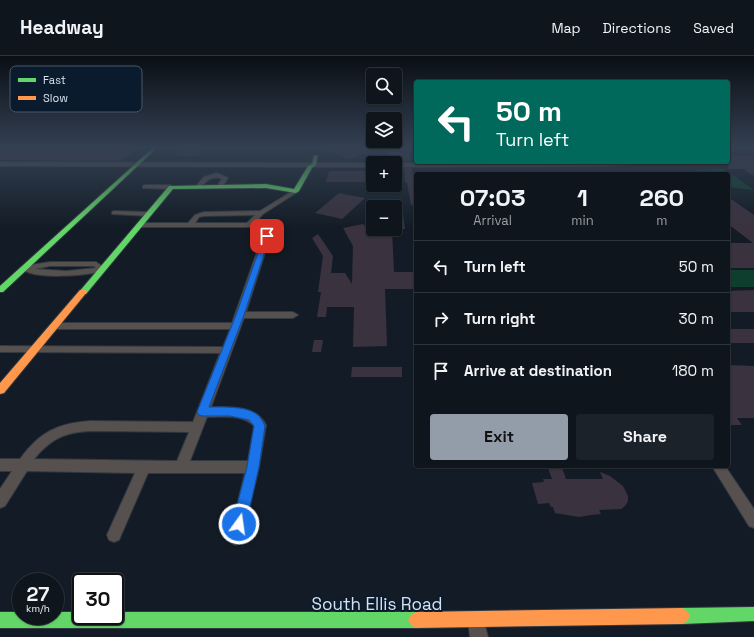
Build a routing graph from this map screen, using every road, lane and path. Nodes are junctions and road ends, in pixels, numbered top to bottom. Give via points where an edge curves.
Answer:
1 (126, 174) edge
2 (306, 174) edge
3 (145, 187) dead end
4 (171, 187) junction
5 (296, 191) junction
6 (114, 213) dead end
7 (148, 214) junction
8 (261, 214) junction
9 (139, 225) junction
10 (190, 225) junction
11 (249, 225) junction
12 (24, 268) junction
13 (102, 269) junction
14 (0, 290) edge
15 (240, 315) junction
16 (293, 315) dead end
17 (54, 326) junction
18 (236, 326) junction
19 (0, 349) edge
20 (34, 350) junction
21 (226, 350) junction
22 (0, 390) edge
23 (202, 412) junction
24 (196, 427) junction
25 (0, 465) edge
26 (23, 465) junction
27 (144, 467) junction
28 (181, 467) junction
29 (253, 467) junction
30 (719, 468) edge
31 (0, 501) edge
32 (754, 521) edge
33 (114, 535) dead end
34 (236, 538) dead end
35 (754, 614) edge
36 (0, 620) edge
37 (476, 620) junction
38 (479, 637) edge

1 - 12 street
2 - 5 street
3 - 4 street
4 - 5 street via 266,186
4 - 7 street
5 - 8 street
6 - 7 street
7 - 9 street
8 - 10 street via 204,214 197,216
8 - 11 street
9 - 10 street
9 - 13 street
10 - 11 street
11 - 15 street via 264,227 268,231
12 - 13 street via 41,273 89,272
12 - 14 street
13 - 17 street
15 - 16 street
15 - 18 street
17 - 18 street
17 - 20 street
18 - 21 street
19 - 20 street
20 - 21 street
20 - 22 street
21 - 23 street
23 - 24 street
23 - 29 street via 230,412 252,416 260,426
24 - 26 street via 73,427 57,432 43,442
24 - 28 street
25 - 26 street
26 - 27 street
26 - 31 street
27 - 28 street
27 - 33 street
28 - 29 street
29 - 34 street
30 - 32 street
35 - 37 street, South Ellis Road
36 - 37 street, South Ellis Road
37 - 38 street

